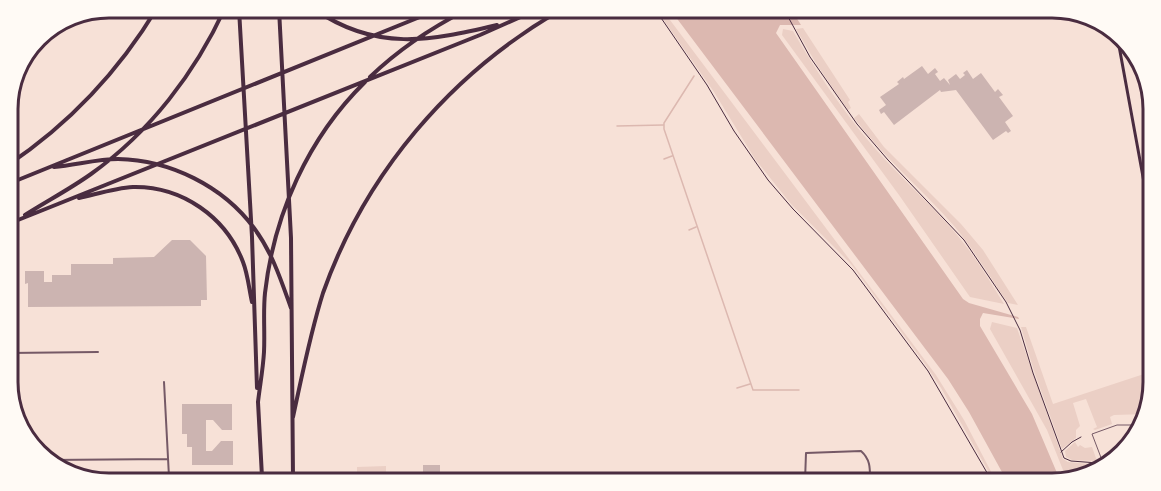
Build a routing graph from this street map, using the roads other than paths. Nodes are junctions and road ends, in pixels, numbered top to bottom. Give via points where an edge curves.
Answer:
1 (150, 18) edge
2 (219, 18) edge
3 (240, 18) edge
4 (279, 18) edge
5 (330, 18) edge
6 (417, 18) edge
7 (452, 18) edge
8 (517, 18) edge
9 (548, 18) edge
10 (505, 23) junction
11 (1120, 49) edge
12 (18, 158) edge
13 (49, 167) junction
14 (1143, 177) edge
15 (18, 180) edge
16 (67, 200) junction
17 (18, 219) edge
18 (18, 220) edge
19 (292, 311) junction
20 (254, 313) junction
21 (98, 352) dead end
22 (18, 353) edge
23 (164, 382) dead end
24 (258, 402) junction
25 (292, 417) junction
26 (1132, 425) edge
27 (168, 459) junction
28 (1101, 459) edge
29 (62, 460) edge
30 (169, 473) edge
31 (262, 473) edge
32 (293, 473) edge
33 (805, 473) edge
34 (870, 473) edge

1 - 12 highway via 89,97
2 - 17 highway via 190,71 134,138 91,174
3 - 20 highway
4 - 19 highway
5 - 10 highway via 382,37 419,40
6 - 13 highway
7 - 24 highway via 420,36 382,66 345,104 308,156 285,205 272,248
8 - 10 highway
9 - 25 highway via 497,52 460,84 410,138 375,187 326,287
10 - 16 highway
11 - 14 main road
13 - 15 highway
13 - 19 highway via 131,160 164,166 198,180 228,201 254,228 274,262
16 - 18 highway
16 - 20 highway via 133,188 161,190 187,198 217,220 234,242 246,272
19 - 25 highway
20 - 24 highway
21 - 22 street
23 - 27 street
24 - 31 highway
25 - 32 highway
26 - 28 lane via 1117,425 1092,434
27 - 29 street
27 - 30 street
33 - 34 street via 805,455 809,451 861,451 868,459

